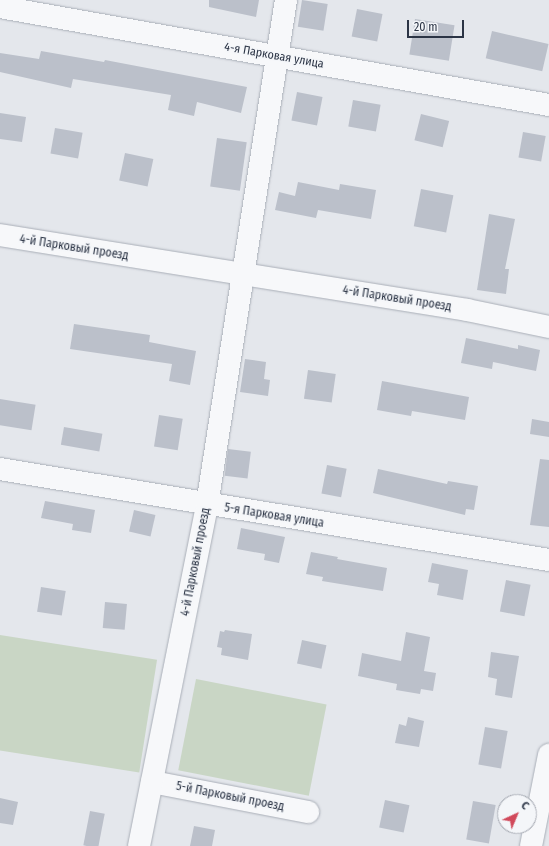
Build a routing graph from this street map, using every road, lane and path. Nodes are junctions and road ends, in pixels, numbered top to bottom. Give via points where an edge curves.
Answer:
1 (286, 0) edge
2 (0, 7) edge
3 (276, 57) junction
4 (549, 105) edge
5 (0, 235) edge
6 (244, 276) junction
7 (549, 327) edge
8 (0, 469) edge
9 (207, 505) junction
10 (549, 560) edge
11 (549, 755) edge
12 (152, 782) junction
13 (545, 794) edge
14 (308, 812) dead end
15 (139, 846) edge
16 (530, 846) edge

1 - 3 street, 4-й Парковый проезд
2 - 3 street, 4-я Парковая улица
3 - 4 street, 4-я Парковая улица
3 - 6 street, 4-й Парковый проезд
5 - 6 street, 4-й Парковый проезд
6 - 7 street, 4-й Парковый проезд via 467,310
6 - 9 street, 4-й Парковый проезд
8 - 9 street, 5-я Парковая улица
9 - 10 street, 5-я Парковая улица
9 - 12 street, 4-й Парковый проезд
11 - 13 street
12 - 14 street, 5-й Парковый проезд
12 - 15 street, 4-й Парковый проезд
13 - 16 street

